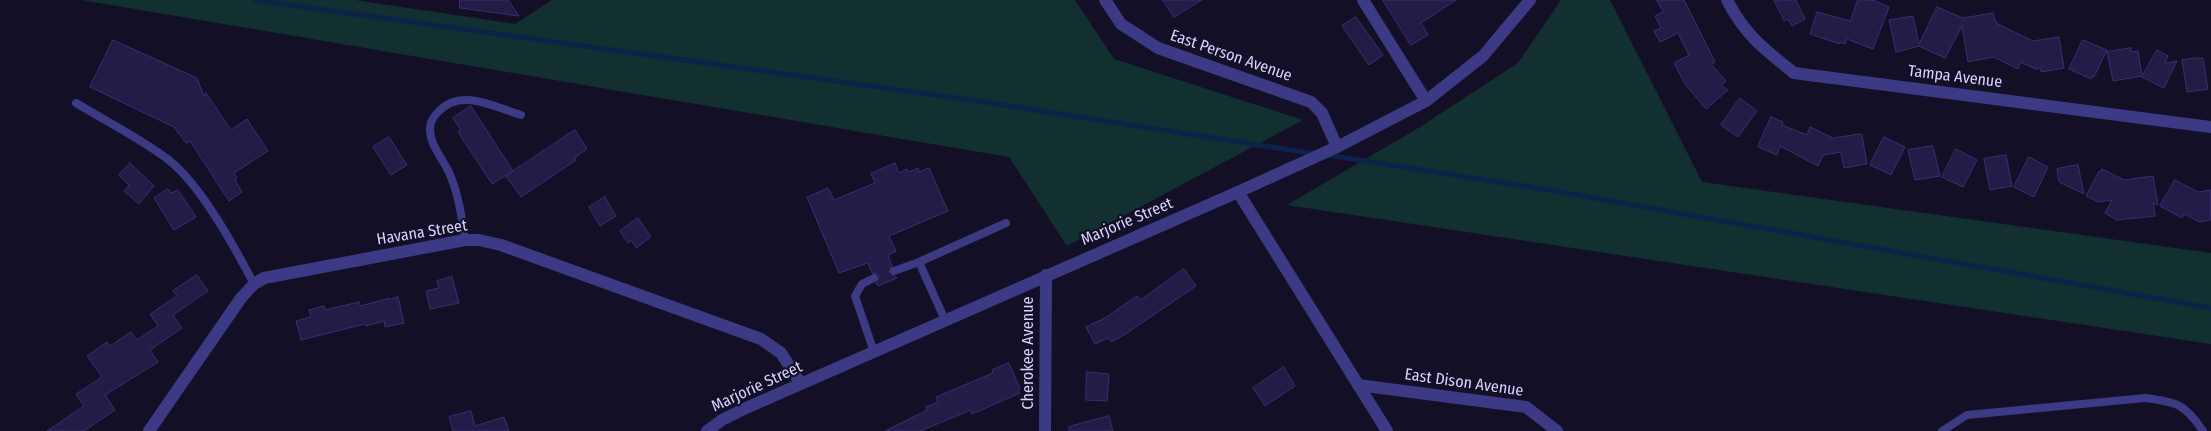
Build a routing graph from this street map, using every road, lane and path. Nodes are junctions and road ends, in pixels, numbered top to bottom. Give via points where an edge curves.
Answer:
1 (1105, 0) edge
2 (1363, 0) edge
3 (1530, 0) edge
4 (1727, 0) edge
5 (1426, 101) junction
6 (76, 103) dead end
7 (521, 115) dead end
8 (2211, 127) edge
9 (1337, 146) junction
10 (1238, 192) junction
11 (1006, 222) dead end
12 (465, 240) junction
13 (919, 262) junction
14 (894, 271) dead end
15 (1046, 275) junction
16 (874, 278) dead end
17 (254, 284) junction
18 (945, 320) junction
19 (874, 352) junction
20 (801, 384) junction
21 (1358, 385) junction
22 (149, 431) edge
23 (707, 431) edge
24 (1046, 431) edge
25 (1387, 431) edge
26 (1558, 431) edge
27 (1942, 431) edge
28 (2203, 431) edge

1 - 9 street, East Person Avenue via 1121,24 1158,48 1310,102 1322,113
2 - 5 street
3 - 5 street, Marjorie Street via 1483,56
4 - 8 street, Tampa Avenue via 1739,23 1754,40 1794,73
5 - 9 street, Marjorie Street
6 - 17 lane via 170,161 184,174 215,216
7 - 12 lane via 473,100 458,99 445,104 434,115 430,127 432,140 456,193
9 - 10 street, Marjorie Street
10 - 15 street, Marjorie Street
10 - 21 street
11 - 13 lane
12 - 17 street, Havana Street via 277,274
12 - 20 street, Havana Street via 501,245 762,339 781,353
13 - 14 lane
13 - 18 lane
15 - 18 street, Marjorie Street
15 - 24 street, Cherokee Avenue
16 - 19 lane via 862,284 856,296
17 - 22 street, Havana Street
18 - 19 street, Marjorie Street
19 - 20 street, Marjorie Street
20 - 23 street, Marjorie Street via 722,420
21 - 25 street
21 - 26 street, East Dison Avenue via 1526,407
27 - 28 lane via 1967,415 2145,398 2171,401 2191,413

